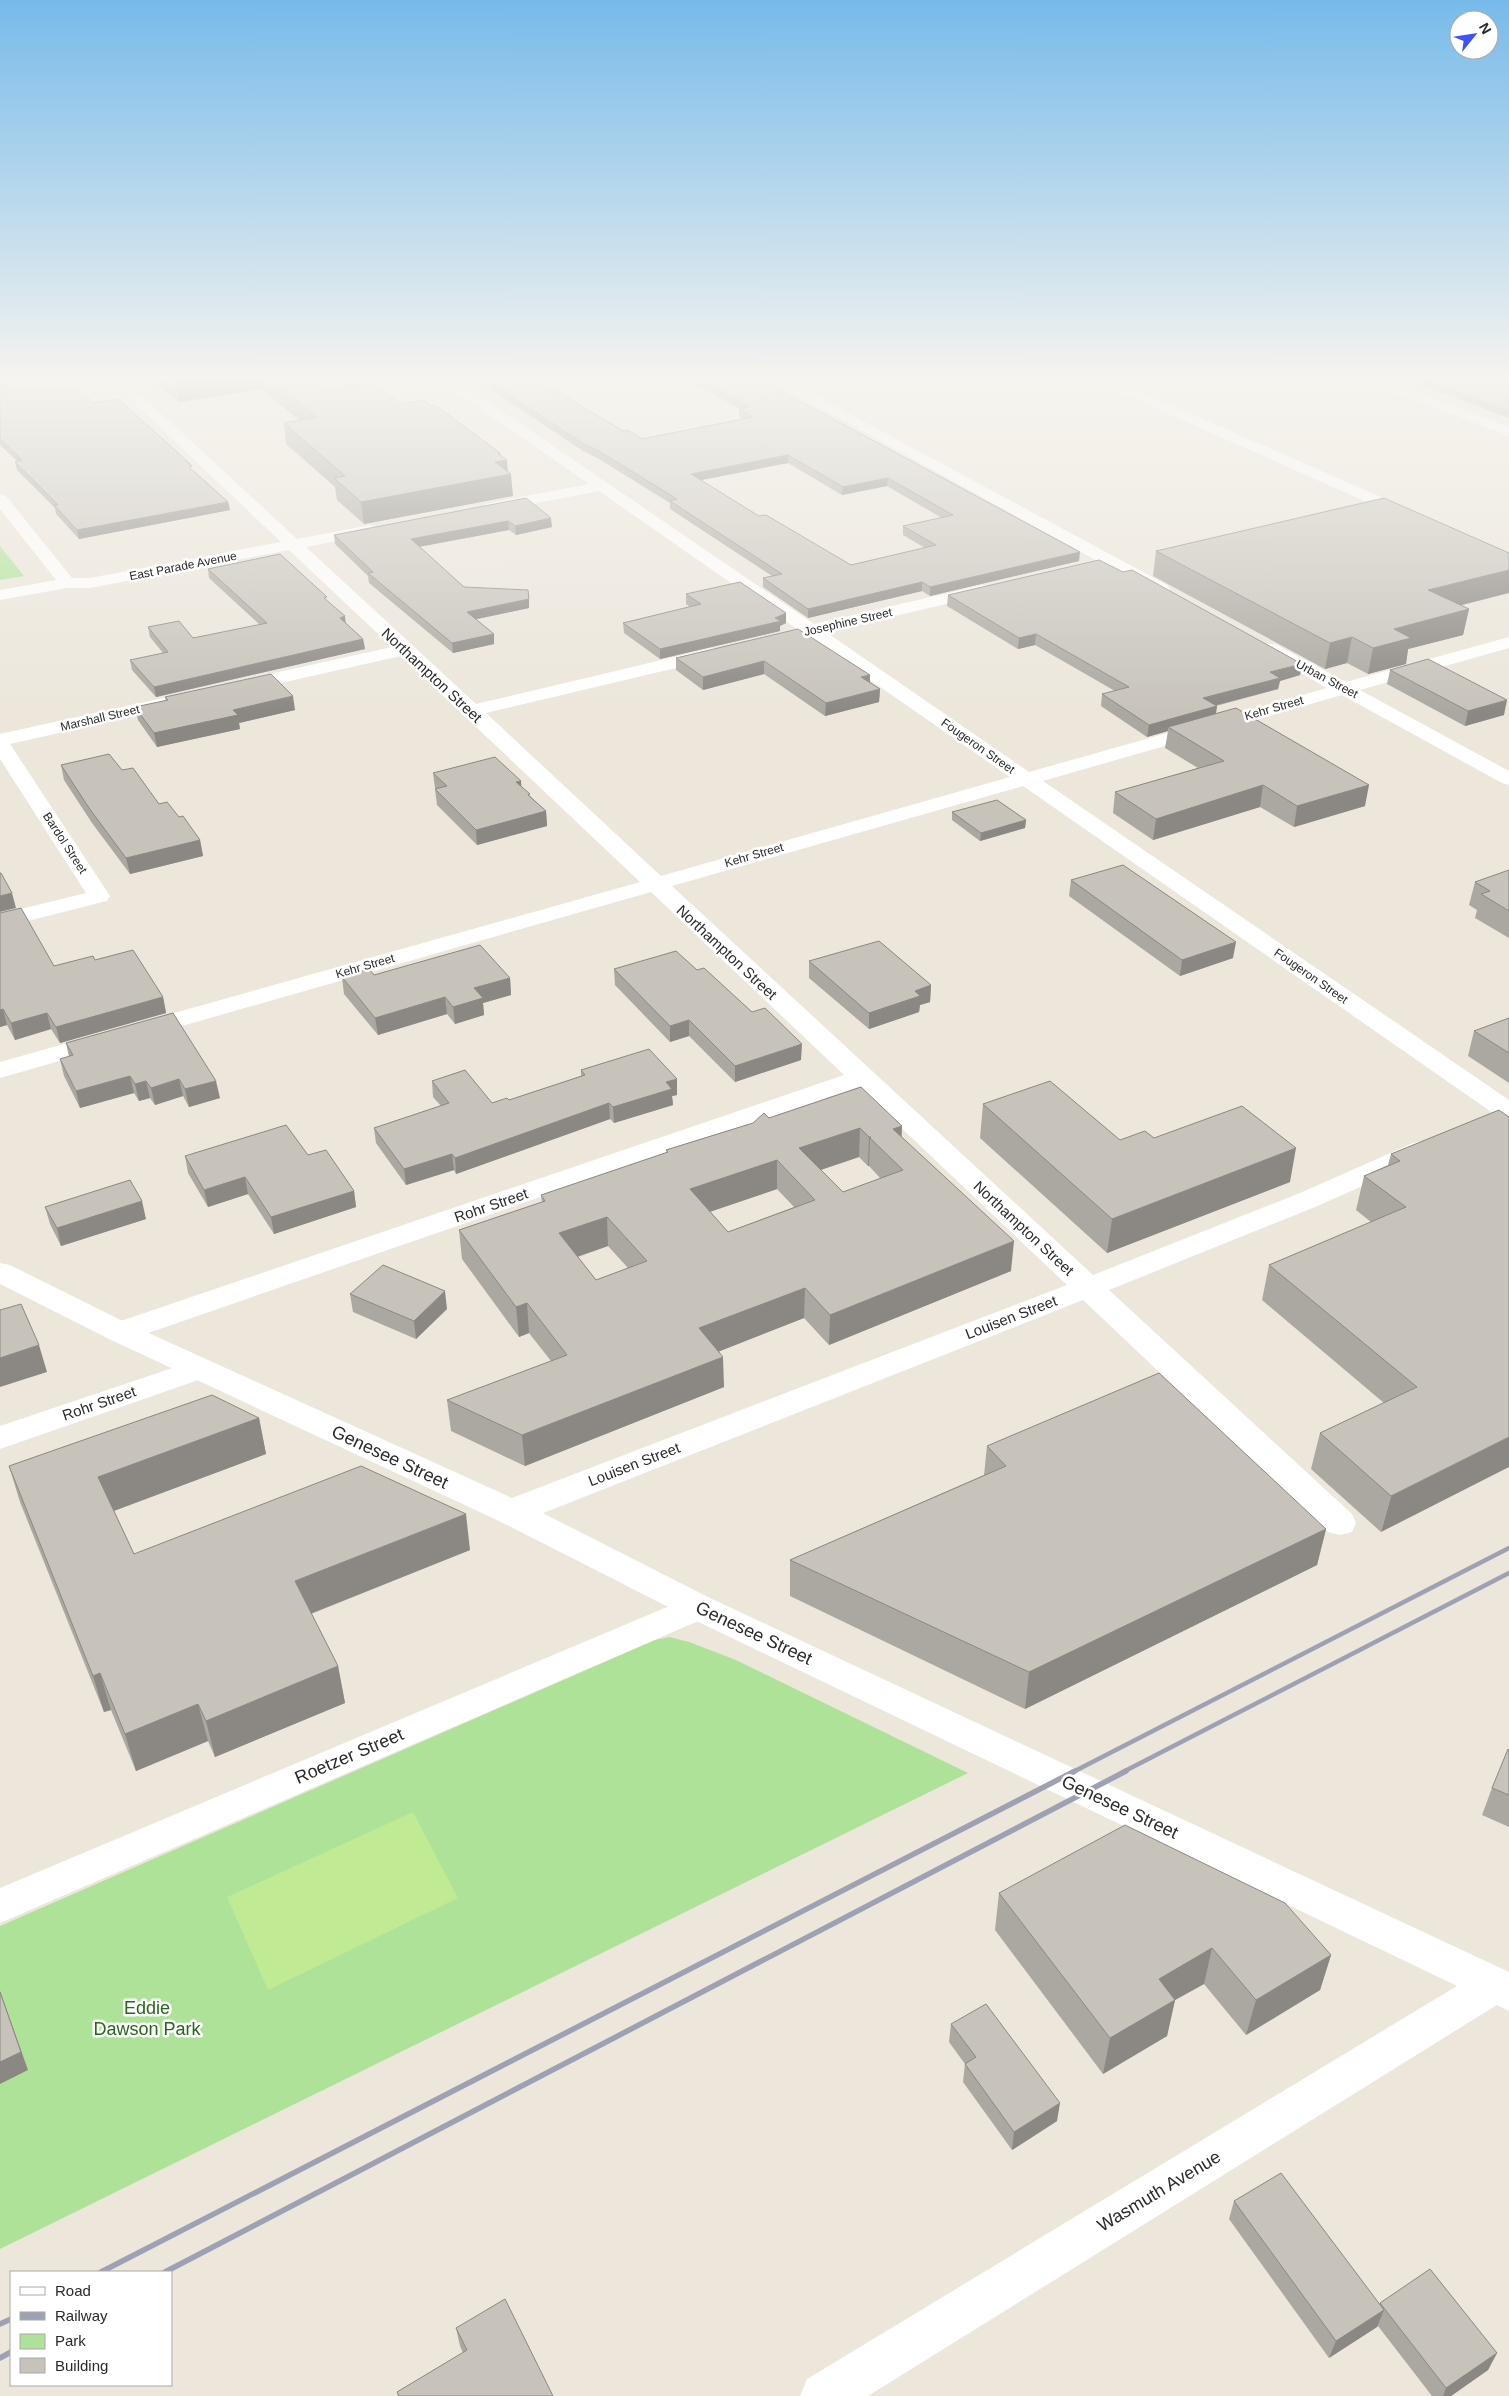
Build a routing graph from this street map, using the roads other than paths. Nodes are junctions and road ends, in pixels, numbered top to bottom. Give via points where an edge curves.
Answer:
1 (236, 491) edge
2 (576, 491) edge
3 (608, 491) edge
4 (982, 491) edge
5 (1354, 491) edge
6 (0, 498) edge
7 (478, 510) edge
8 (1427, 523) edge
9 (382, 528) edge
10 (294, 545) junction
11 (1109, 560) junction
12 (1087, 566) edge
13 (67, 583) junction
14 (1001, 586) edge
15 (0, 596) edge
16 (1180, 599) edge
17 (811, 631) junction
18 (787, 637) edge
19 (1258, 642) edge
20 (1509, 642) edge
21 (406, 650) junction
22 (730, 650) edge
23 (1344, 689) junction
24 (220, 691) edge
25 (190, 698) edge
26 (470, 711) junction
27 (0, 740) edge
28 (0, 744) edge
29 (1025, 778) junction
30 (1509, 778) edge
31 (654, 884) junction
32 (0, 921) edge
33 (0, 1070) edge
34 (862, 1077) junction
35 (1498, 1115) edge
36 (1445, 1139) edge
37 (0, 1272) edge
38 (1089, 1287) junction
39 (120, 1332) junction
40 (199, 1369) junction
41 (0, 1438) edge
42 (511, 1512) junction
43 (1340, 1523) dead end
44 (698, 1607) junction
45 (0, 1906) edge
46 (1502, 1989) edge
47 (824, 2396) edge

1 - 10 street, Northampton Street
2 - 7 street
3 - 17 street, Fougeron Street
4 - 11 street
5 - 8 street
6 - 13 street
9 - 10 street, East Parade Avenue
10 - 13 street, East Parade Avenue via 90,583
10 - 21 street, Northampton Street
11 - 12 street
11 - 16 street
13 - 15 street, East Parade Avenue
14 - 17 street, Josephine Street
17 - 18 street, Josephine Street
17 - 29 street, Fougeron Street
19 - 23 street, Urban Street
20 - 23 street, Kehr Street
21 - 24 street
21 - 26 street, Northampton Street
22 - 26 street
23 - 29 street, Kehr Street
23 - 30 street, Urban Street
25 - 27 street, Marshall Street
26 - 31 street, Northampton Street
28 - 32 street, Bardol Street via 99,896
29 - 31 street, Kehr Street
29 - 35 street, Fougeron Street
31 - 33 street, Kehr Street
31 - 34 street, Northampton Street
34 - 38 street, Northampton Street
34 - 39 street, Rohr Street
36 - 38 street, Louisen Street via 1310,1199
37 - 39 street, Genesee Street
38 - 42 street, Louisen Street
38 - 43 street, Northampton Street
39 - 40 street, Genesee Street
40 - 41 street, Rohr Street
40 - 42 street, Genesee Street
42 - 44 street, Genesee Street
44 - 45 street, Roetzer Street
44 - 46 street, Genesee Street
46 - 47 street, Wasmuth Avenue

